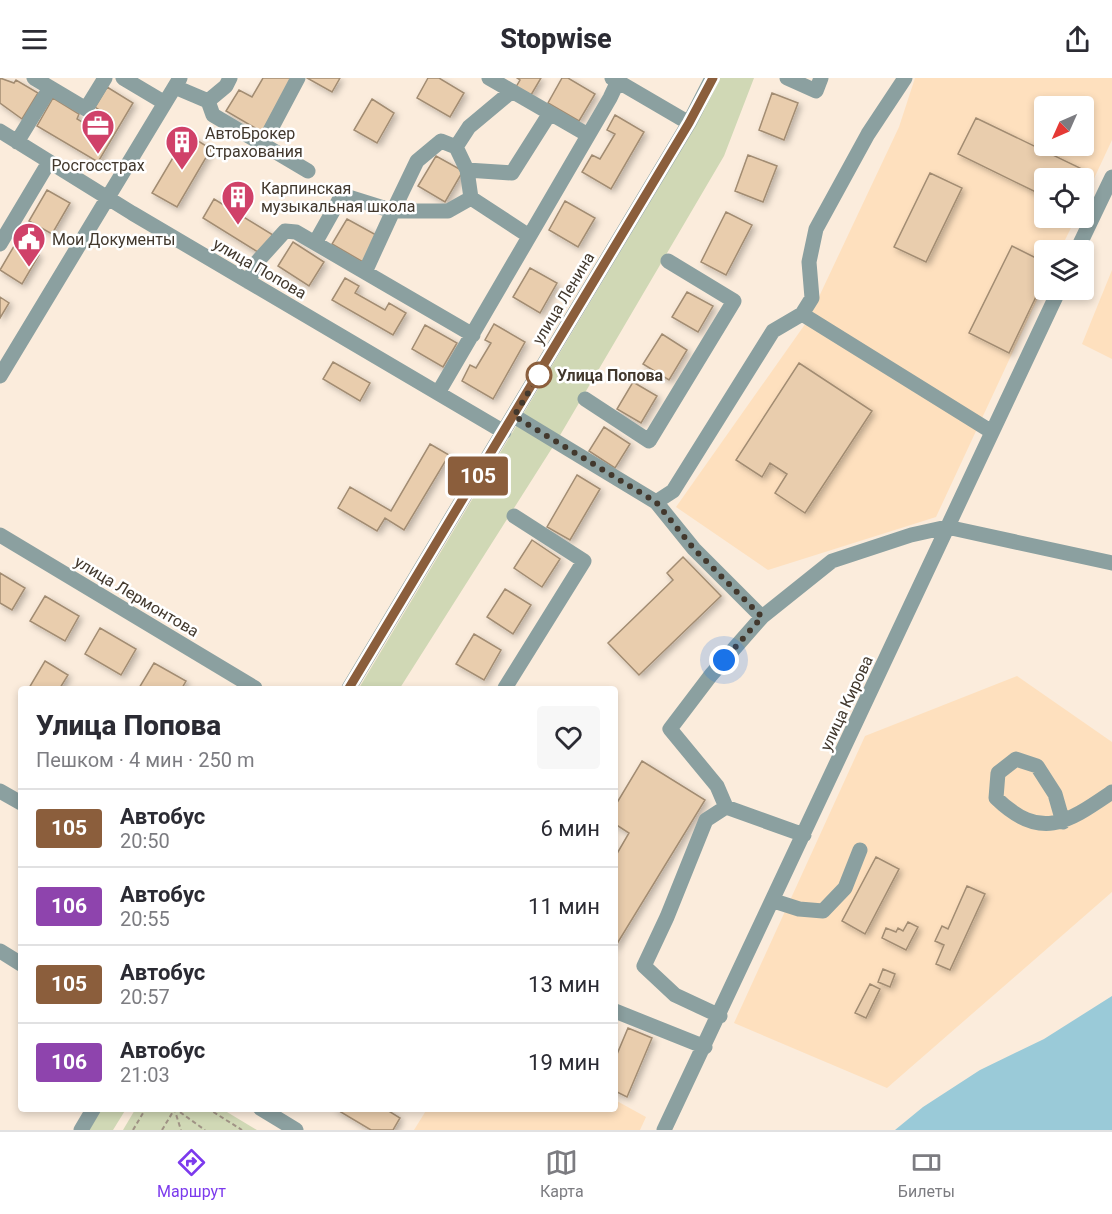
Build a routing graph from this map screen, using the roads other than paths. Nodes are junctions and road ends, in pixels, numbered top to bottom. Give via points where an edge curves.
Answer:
1 (34, 78) edge
2 (105, 78) edge
3 (123, 78) edge
4 (231, 78) edge
5 (298, 78) edge
6 (489, 78) edge
7 (712, 78) edge
8 (787, 78) edge
9 (821, 78) edge
10 (905, 78) edge
11 (615, 80) edge
12 (178, 82) edge
13 (50, 88) junction
14 (512, 91) junction
15 (208, 101) junction
16 (165, 103) junction
17 (550, 113) junction
18 (689, 123) junction
19 (0, 131) edge
20 (588, 135) junction
21 (18, 142) junction
22 (263, 144) junction
23 (456, 147) junction
24 (49, 162) junction
25 (467, 170) junction
26 (308, 171) dead end
27 (1112, 177) edge
28 (108, 198) junction
29 (471, 198) junction
30 (393, 211) junction
31 (529, 236) junction
32 (1082, 240) edge
33 (0, 243) edge
34 (315, 243) junction
35 (668, 261) dead end
36 (364, 272) junction
37 (249, 282) junction
38 (1054, 300) edge
39 (802, 314) junction
40 (473, 335) junction
41 (0, 376) edge
42 (438, 393) junction
43 (585, 399) dead end
44 (514, 416) junction
45 (504, 432) junction
46 (992, 432) junction
47 (656, 502) junction
48 (514, 516) dead end
49 (947, 527) junction
50 (0, 535) edge
51 (1112, 563) edge
52 (762, 617) junction
53 (252, 686) edge
54 (350, 686) edge
55 (506, 686) edge
56 (0, 791) edge
57 (1112, 792) edge
58 (18, 802) edge
59 (726, 807) junction
60 (1063, 822) junction
61 (804, 835) junction
62 (860, 850) dead end
63 (774, 901) junction
64 (0, 951) edge
65 (18, 962) edge
66 (618, 1016) edge
67 (720, 1016) junction
68 (705, 1047) junction
69 (92, 1112) edge
70 (267, 1112) edge
71 (81, 1130) edge
72 (296, 1130) edge
73 (664, 1130) edge

1 - 13 street
2 - 13 street via 86,109
3 - 16 street
4 - 15 street
5 - 22 street
6 - 14 street
7 - 18 street, улица Ленина
8 - 9 street via 816,91
10 - 39 street via 868,134 816,229 808,262 812,298
11 - 18 street
11 - 20 street
12 - 15 street
12 - 16 street
13 - 21 street
14 - 17 street
14 - 23 street via 469,127
15 - 22 street via 213,115
16 - 28 street
17 - 20 street
17 - 25 street via 512,173
18 - 44 street, улица Ленина
19 - 21 street, улица Попова
20 - 31 street
21 - 24 street, улица Попова
22 - 26 street
23 - 25 street
23 - 30 street via 441,141 417,161
24 - 28 street, улица Попова
24 - 33 street
25 - 29 street
27 - 32 street
28 - 37 street, улица Попова
28 - 41 street
29 - 30 street via 448,211
29 - 31 street
30 - 34 street via 342,195
30 - 36 street
31 - 40 street
34 - 36 street
34 - 37 street via 296,232 285,231 256,263
35 - 43 street via 734,301 649,441
36 - 40 street
37 - 42 street, улица Попова
38 - 46 street, улица Кирова
39 - 46 street
39 - 47 street via 773,331 673,491
40 - 42 street
42 - 45 street, улица Попова
44 - 45 street, улица Ленина
44 - 47 street
45 - 54 street, улица Ленина
46 - 49 street, улица Кирова
47 - 52 street via 694,549
48 - 55 street via 584,561
49 - 51 street
49 - 52 street via 832,561
49 - 61 street, улица Кирова
50 - 53 street, улица Лермонтова
52 - 59 street via 670,729 717,786
56 - 58 street
57 - 60 street
59 - 61 street
59 - 67 street via 706,819 644,966 675,995
60 - 60 street via 1038,823 1014,816 996,798 998,773 1016,759 1037,766 1055,794
61 - 63 street, улица Кирова
62 - 63 street via 845,888 823,911
63 - 67 street, улица Кирова
64 - 65 street
66 - 68 street
67 - 68 street, улица Кирова
68 - 73 street, улица Кирова
69 - 71 street
70 - 72 street

